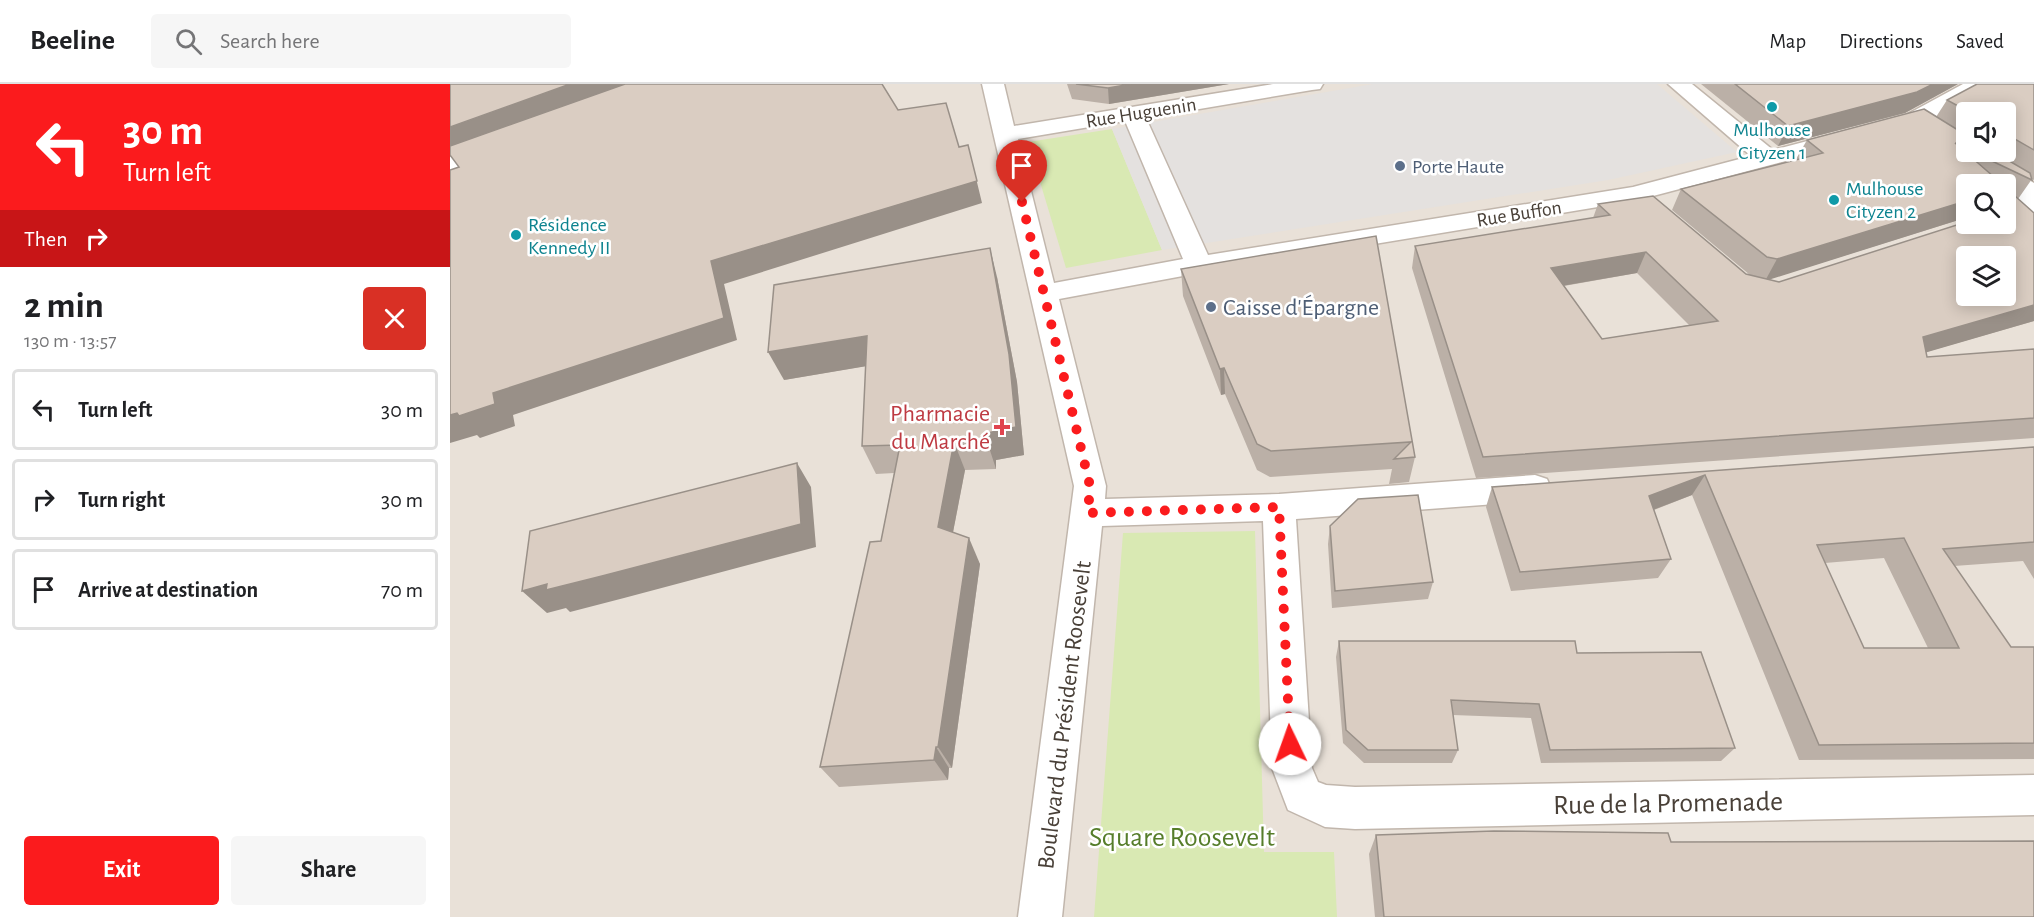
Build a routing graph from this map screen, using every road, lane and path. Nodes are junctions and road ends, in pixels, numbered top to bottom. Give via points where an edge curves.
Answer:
1 (993, 84) edge
2 (1312, 84) edge
3 (1679, 84) edge
4 (1979, 84) edge
5 (1133, 114) junction
6 (1006, 134) junction
7 (514, 141) edge
8 (1769, 159) junction
9 (1983, 162) edge
10 (450, 165) edge
11 (2003, 174) edge
12 (2016, 182) edge
13 (1634, 194) junction
14 (2016, 213) edge
15 (1659, 216) edge
16 (1199, 265) junction
17 (1045, 293) junction
18 (1562, 486) edge
19 (1279, 507) junction
20 (1088, 513) junction
21 (2034, 795) edge
22 (1040, 917) edge

1 - 6 street, Boulevard du Président Roosevelt
2 - 5 street, Rue Huguenin
3 - 8 street
4 - 8 street, Rue Buffon via 1923,125
5 - 6 street, Rue Huguenin
5 - 16 street
6 - 17 street, Boulevard du Président Roosevelt
7 - 10 street
8 - 13 street, Rue Buffon
9 - 11 street
12 - 14 street via 2027,189 2032,207
13 - 15 street
13 - 16 street, Rue Buffon
16 - 17 street, Rue Buffon
17 - 20 street, Boulevard du Président Roosevelt via 1090,486
18 - 19 street
19 - 20 street
19 - 21 street, Rue de la Promenade via 1292,768 1303,796 1325,806
20 - 22 street, Boulevard du Président Roosevelt

